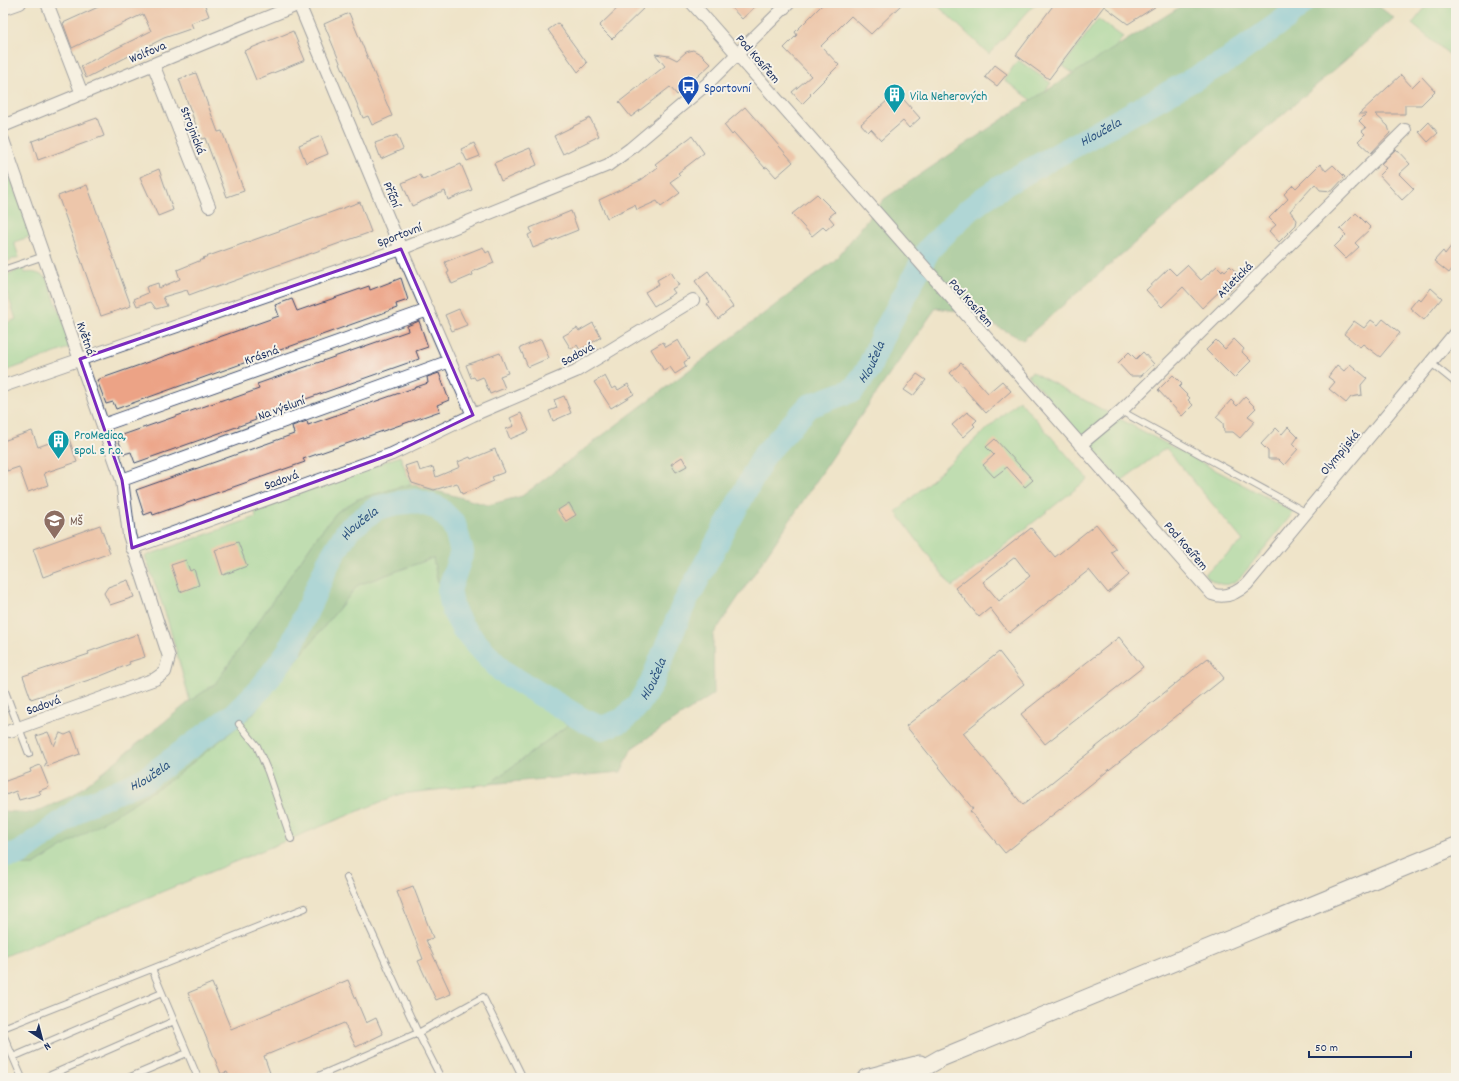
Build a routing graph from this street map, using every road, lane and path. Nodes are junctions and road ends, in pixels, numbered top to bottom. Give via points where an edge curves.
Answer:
1 (20, 3) edge
2 (47, 3) edge
3 (692, 3) edge
4 (789, 3) edge
5 (301, 4) edge
6 (3, 9) edge
7 (738, 55) junction
8 (153, 64) junction
9 (82, 94) junction
10 (3, 126) edge
11 (1405, 130) dead end
12 (3, 140) edge
13 (209, 206) dead end
14 (401, 249) junction
15 (44, 256) junction
16 (3, 270) edge
17 (693, 300) dead end
18 (428, 310) junction
19 (1456, 332) edge
20 (80, 359) junction
21 (450, 361) junction
22 (1431, 363) junction
23 (1456, 383) edge
24 (3, 386) edge
25 (1121, 412) junction
26 (473, 415) junction
27 (103, 425) junction
28 (1080, 445) junction
29 (122, 480) junction
30 (1307, 513) junction
31 (132, 548) junction
32 (1242, 588) joint
33 (3, 686) edge
34 (239, 724) dead end
35 (14, 729) junction
36 (29, 754) dead end
37 (291, 839) dead end
38 (1456, 846) edge
39 (347, 878) dead end
40 (305, 908) dead end
41 (152, 969) junction
42 (162, 993) junction
43 (174, 1021) junction
44 (3, 1028) edge
45 (418, 1033) junction
46 (3, 1034) edge
47 (187, 1053) junction
48 (13, 1057) junction
49 (941, 1058) junction
50 (22, 1078) edge
51 (44, 1078) edge
52 (128, 1078) edge
53 (198, 1078) edge
54 (314, 1078) edge
55 (441, 1078) edge
56 (523, 1078) edge
57 (866, 1078) edge
58 (906, 1078) edge

1 - 6 street
2 - 9 street
3 - 7 street, Pod Kosířem
4 - 7 street, Sportovní
5 - 8 street, Wolfova
5 - 14 street, Příční
7 - 14 street, Sportovní via 675,112 608,165
7 - 28 street, Pod Kosířem
8 - 9 street, Wolfova
8 - 13 street, Strojnická
9 - 10 street, Wolfova
11 - 25 street, Atletická
12 - 15 street, Květná
14 - 18 street, Příční
14 - 20 street, Sportovní
15 - 16 lane
15 - 20 street, Květná
17 - 26 street, Sadová via 576,371
18 - 21 street, Příční
18 - 27 street, Krásná
19 - 22 street, Olympijská
20 - 24 street, Sportovní
20 - 27 street, Květná
21 - 26 street, Příční
21 - 29 street, Na výsluní
22 - 23 lane
22 - 30 street, Olympijská
25 - 28 street, Atletická
25 - 30 lane
26 - 31 street, Sadová via 392,454
27 - 29 street, Květná
28 - 32 street, Pod Kosířem via 1209,591 1223,596
29 - 31 street, Květná via 128,535
30 - 32 street, Olympijská
31 - 35 street, Sadová via 169,657 164,672 155,679
33 - 35 lane, Sadová
34 - 37 lane via 257,746
35 - 36 lane, Sadová
38 - 49 main road
39 - 45 lane
40 - 41 lane
41 - 42 lane
41 - 44 lane
42 - 43 lane
42 - 48 lane
43 - 47 lane
43 - 51 lane
45 - 54 lane
45 - 55 lane
45 - 56 lane via 483,997
46 - 48 lane
47 - 52 lane
47 - 53 lane
48 - 50 lane
49 - 57 main road
49 - 58 main road

